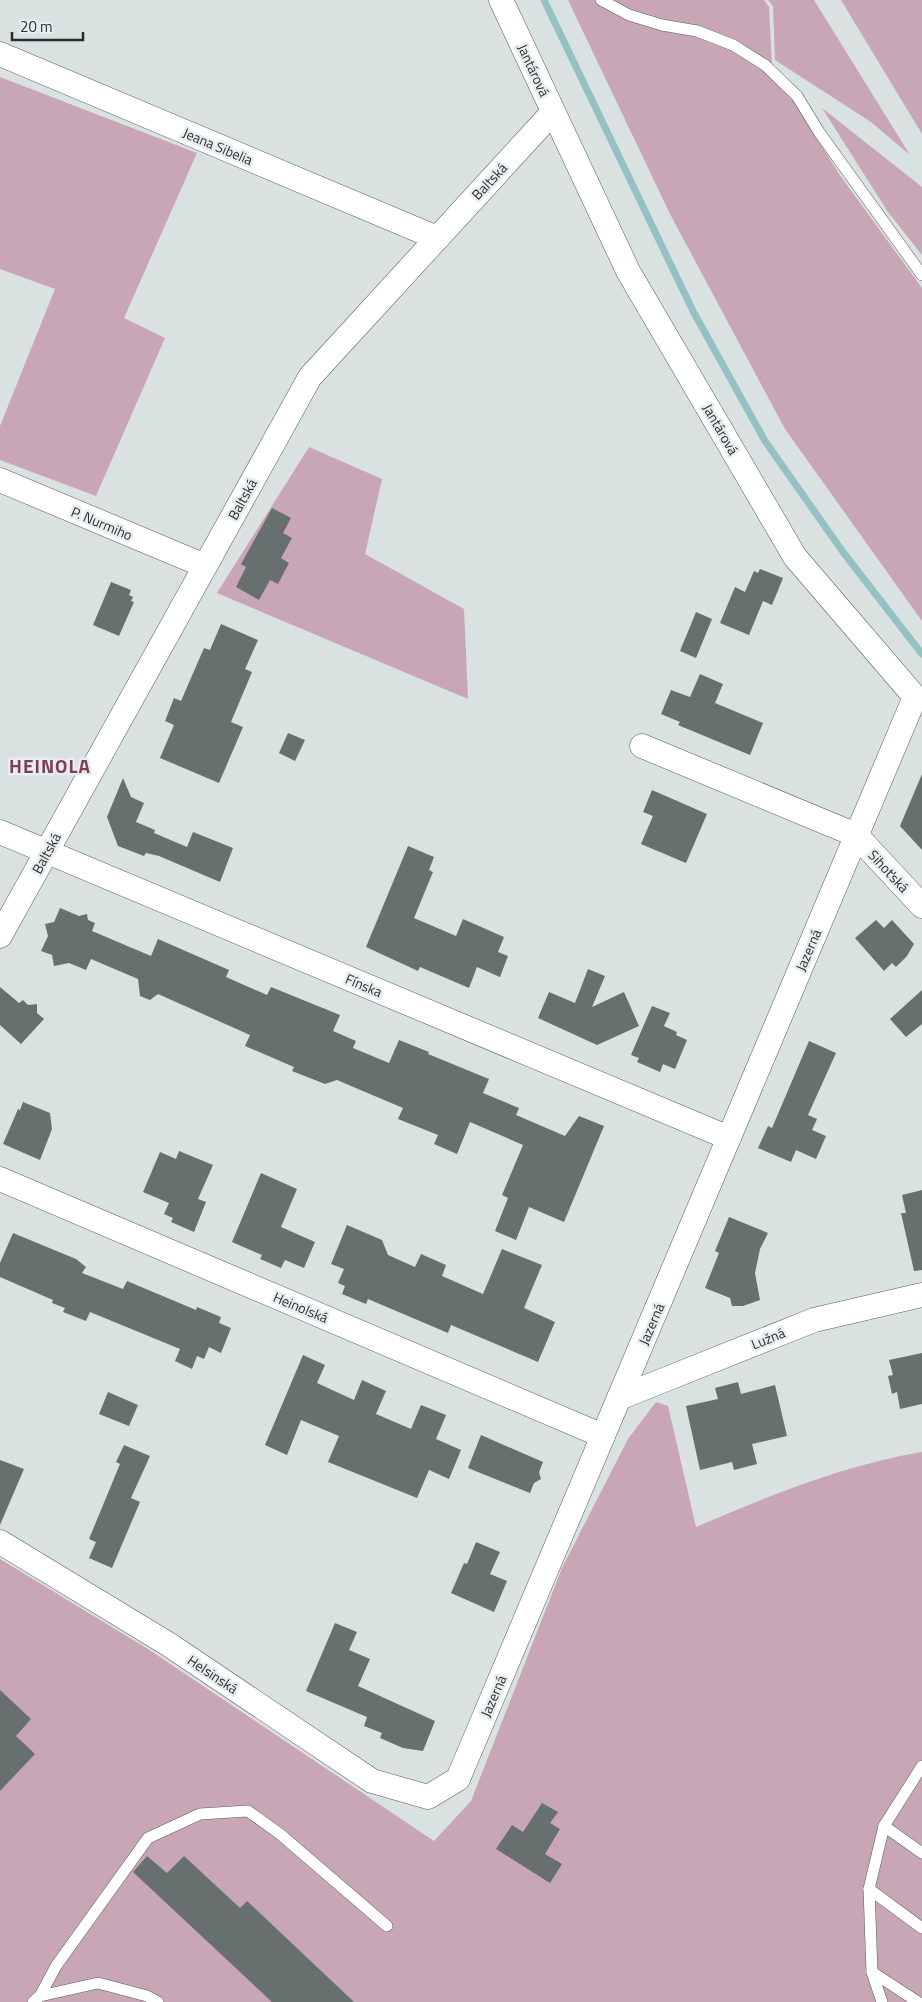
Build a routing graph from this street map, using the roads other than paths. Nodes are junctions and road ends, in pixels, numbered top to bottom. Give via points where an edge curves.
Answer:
1 (501, 0) edge
2 (600, 0) edge
3 (0, 54) edge
4 (553, 112) junction
5 (437, 238) junction
6 (922, 275) edge
7 (0, 480) edge
8 (205, 566) junction
9 (642, 746) dead end
10 (0, 832) edge
11 (856, 836) junction
12 (46, 851) junction
13 (922, 906) edge
14 (0, 936) edge
15 (729, 1138) junction
16 (0, 1179) edge
17 (922, 1295) edge
18 (620, 1398) junction
19 (603, 1436) junction
20 (0, 1542) edge
21 (920, 1772) edge
22 (428, 1798) joint
23 (884, 1826) junction
24 (922, 1853) edge
25 (869, 1889) junction
26 (387, 1926) dead end
27 (922, 1928) edge
28 (872, 1972) junction
29 (37, 1999) edge
30 (158, 2002) edge
31 (882, 2002) edge
32 (918, 2002) edge

1 - 4 street, Jantárová
2 - 6 lane via 629,15 697,31 733,45 765,66 797,96 819,132
3 - 5 street, Jeana Sibelia
4 - 5 street, Baltská
4 - 11 street, Jantárová via 628,271 795,557 915,697
5 - 8 street, Baltská via 310,377
7 - 8 street, P. Nurmiho
8 - 12 street, Baltská
9 - 11 street
10 - 12 street, Fínska
11 - 13 street, Sihoťská
11 - 15 street, Jazerná
12 - 14 street, Baltská
12 - 15 street, Fínska
15 - 18 street, Jazerná
16 - 19 street, Heinolská
17 - 18 street, Lužná via 814,1320
18 - 19 street, Jazerná
19 - 22 street, Jazerná via 458,1779
20 - 22 street, Helsinská via 168,1644 372,1781
21 - 23 lane
23 - 24 lane
23 - 25 lane
25 - 27 lane
25 - 28 lane
26 - 29 lane via 280,1834 248,1811 200,1814 148,1838 56,1966
28 - 31 lane
28 - 32 lane
29 - 30 lane via 98,1983

